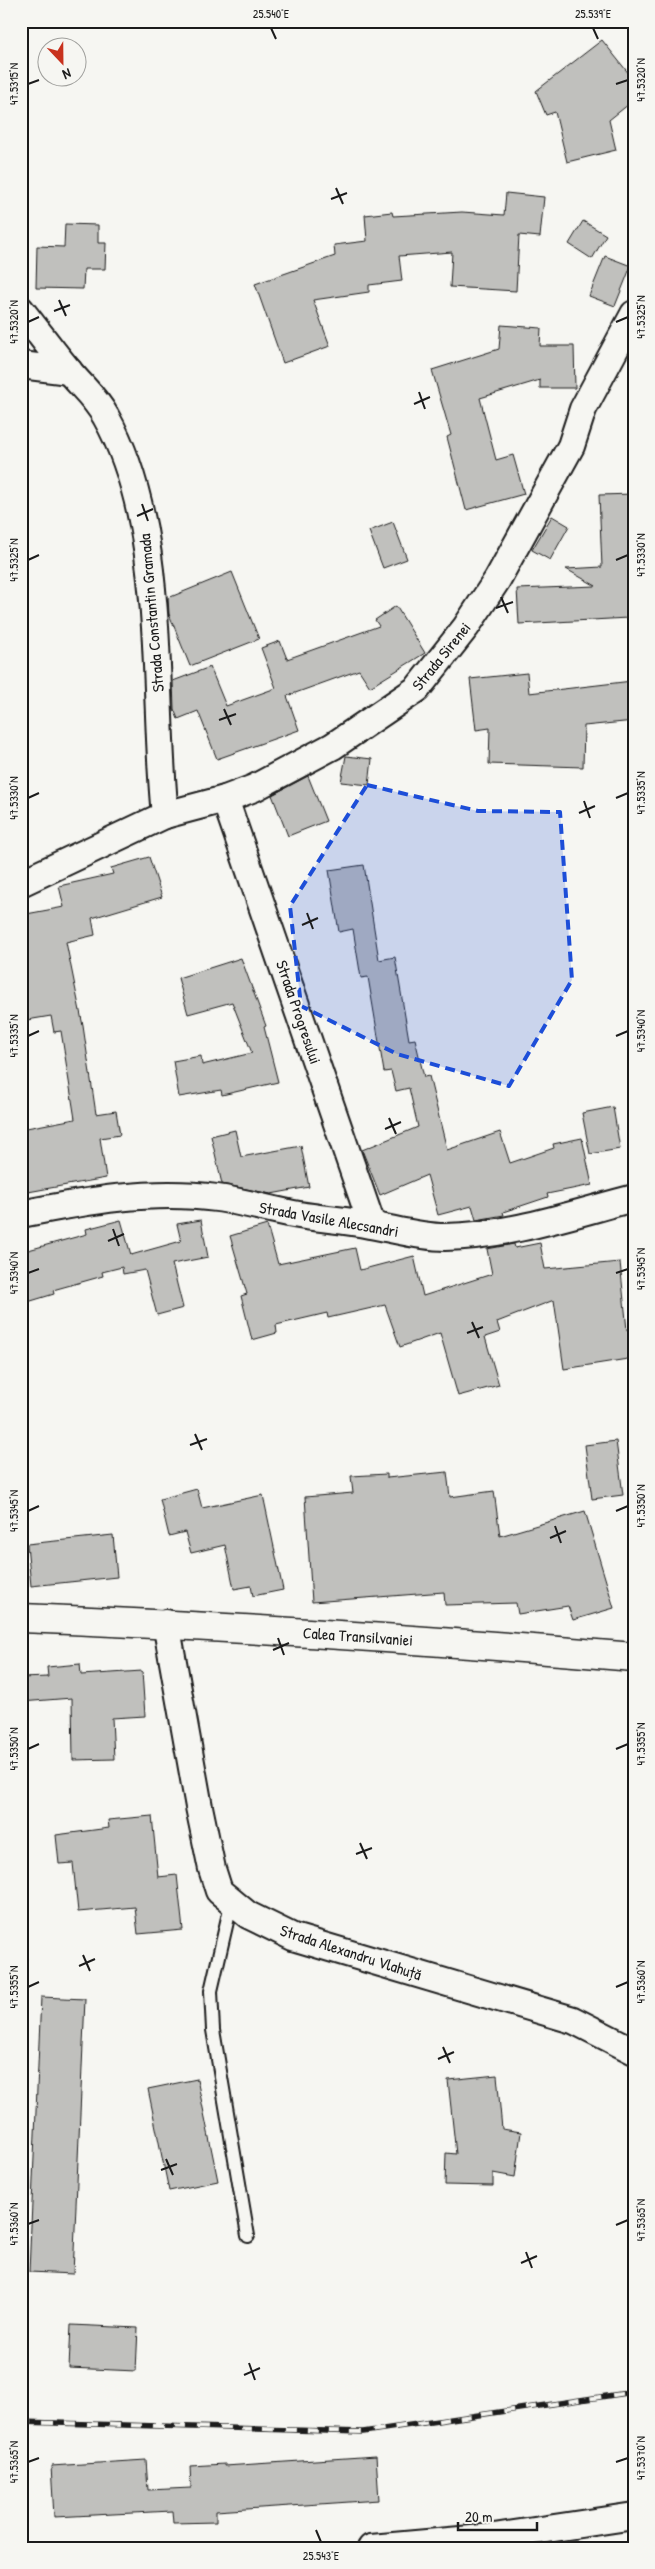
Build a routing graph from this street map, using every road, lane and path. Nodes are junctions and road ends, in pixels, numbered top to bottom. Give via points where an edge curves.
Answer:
1 (21, 310) edge
2 (634, 314) edge
3 (21, 365) edge
4 (69, 372) junction
5 (225, 799) junction
6 (165, 815) junction
7 (21, 883) edge
8 (634, 1198) edge
9 (21, 1214) edge
10 (372, 1225) junction
11 (21, 1618) edge
12 (166, 1623) junction
13 (634, 1656) edge
14 (232, 1900) junction
15 (634, 2051) edge
16 (248, 2236) dead end
17 (634, 2516) edge
18 (371, 2548) edge

1 - 4 street, Strada Constantin Gramada
2 - 5 street, Strada Sirenei via 583,409 571,446 497,580 466,627 417,689 332,746 254,788
3 - 4 street
4 - 6 street, Strada Constantin Gramada via 88,390 106,416 139,506 150,576
5 - 6 street, Strada Sirenei
5 - 10 street, Strada Progresului
6 - 7 street, Strada Sirenei
8 - 10 street, Strada Vasile Alecsandri via 487,1234 443,1237 391,1231
9 - 10 street, Strada Vasile Alecsandri via 133,1195 168,1195 216,1198
11 - 12 highway, Calea Transilvaniei
12 - 13 highway, Calea Transilvaniei
12 - 14 street, Strada Alexandru Vlahuță via 212,1870 219,1891
14 - 15 street, Strada Alexandru Vlahuță via 248,1915 293,1937 573,2020
14 - 16 lane via 211,1992 213,2030
17 - 18 street via 494,2537

